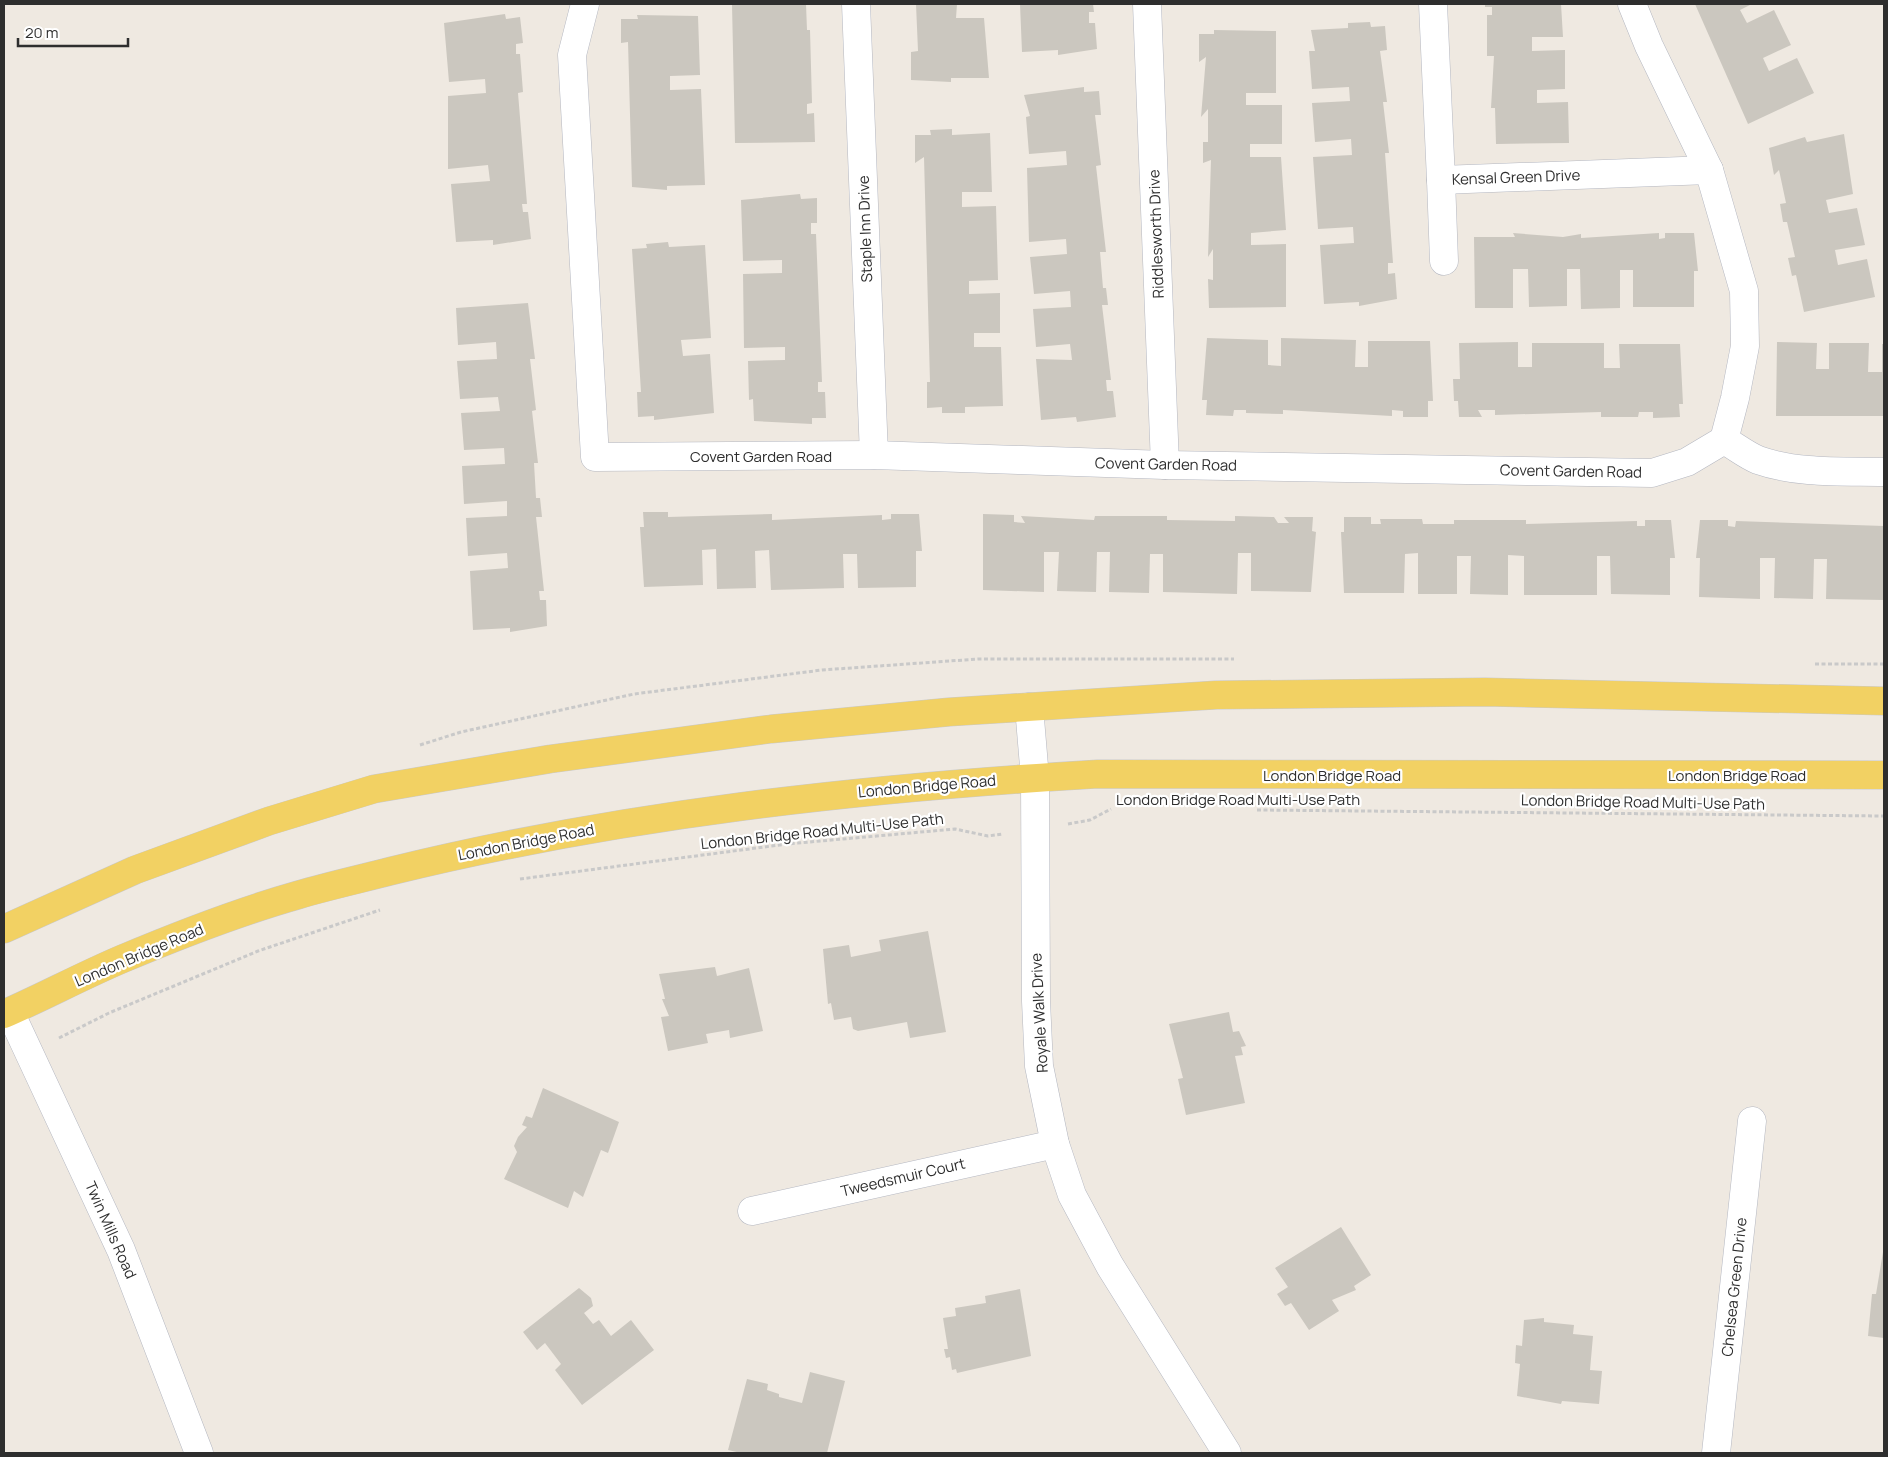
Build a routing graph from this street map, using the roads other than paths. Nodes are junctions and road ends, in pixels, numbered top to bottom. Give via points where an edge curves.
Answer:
1 (585, 4) edge
2 (856, 4) edge
3 (1147, 4) edge
4 (1433, 4) edge
5 (1632, 4) edge
6 (1709, 170) junction
7 (1440, 180) junction
8 (1444, 261) dead end
9 (1724, 440) junction
10 (874, 455) junction
11 (1165, 465) junction
12 (1884, 472) edge
13 (1884, 701) edge
14 (1029, 707) junction
15 (1884, 775) edge
16 (1035, 778) junction
17 (4, 929) edge
18 (7, 1013) edge
19 (1752, 1121) dead end
20 (1055, 1144) junction
21 (752, 1211) dead end
22 (199, 1453) edge
23 (1227, 1453) edge
24 (1716, 1453) edge

1 - 10 street, Covent Garden Road via 572,55 595,457
2 - 10 street, Staple Inn Drive
3 - 11 street, Riddlesworth Drive
4 - 7 street, Kensal Green Drive
5 - 6 street
6 - 7 street, Kensal Green Drive
6 - 9 street via 1744,291 1745,346
7 - 8 street
9 - 11 street, Covent Garden Road via 1687,462 1652,472
9 - 12 street via 1756,459 1789,468
10 - 11 street, Covent Garden Road
13 - 14 main road via 1485,692 1216,696
14 - 16 street, Royale Walk Drive
14 - 17 main road via 771,730 550,759 374,789 269,821 144,867
15 - 16 main road, London Bridge Road via 1098,774
16 - 18 main road, London Bridge Road via 796,799 608,826 460,854 298,894 247,911 121,960
16 - 20 street, Royale Walk Drive via 1039,1066
18 - 22 street, Twin Mills Road via 30,1052 121,1250
19 - 24 street, Chelsea Green Drive
20 - 21 street, Tweedsmuir Court
20 - 23 street, Royale Walk Drive via 1072,1195 1110,1266

